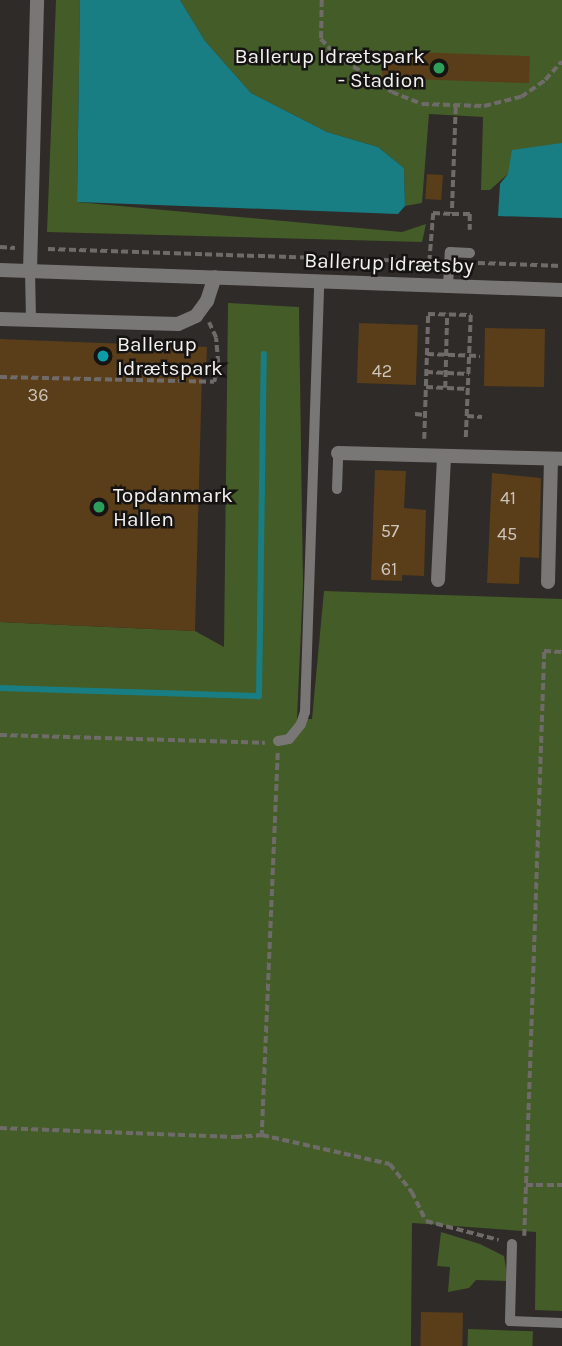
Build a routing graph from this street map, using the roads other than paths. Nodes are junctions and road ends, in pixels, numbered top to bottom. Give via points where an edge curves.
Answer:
1 (37, 0) edge
2 (470, 253) dead end
3 (0, 270) edge
4 (30, 271) junction
5 (215, 277) junction
6 (319, 281) junction
7 (449, 286) junction
8 (562, 290) edge
9 (0, 319) edge
10 (31, 319) junction
11 (338, 453) joint
12 (444, 456) junction
13 (557, 459) edge
14 (337, 489) dead end
15 (438, 580) dead end
16 (548, 583) dead end
17 (278, 741) road end
18 (512, 1244) road end
19 (562, 1323) edge

1 - 4 street
2 - 7 lane via 450,252
3 - 4 street, Ballerup Idrætsby
4 - 5 street, Ballerup Idrætsby
4 - 10 lane
5 - 6 street, Ballerup Idrætsby
5 - 10 street via 196,316 178,324
6 - 7 street, Ballerup Idrætsby
6 - 17 lane via 305,712 289,739
7 - 8 street, Ballerup Idrætsby
9 - 10 street
11 - 12 street
11 - 14 lane
12 - 13 street
12 - 15 street
13 - 16 street
18 - 19 lane via 510,1321

